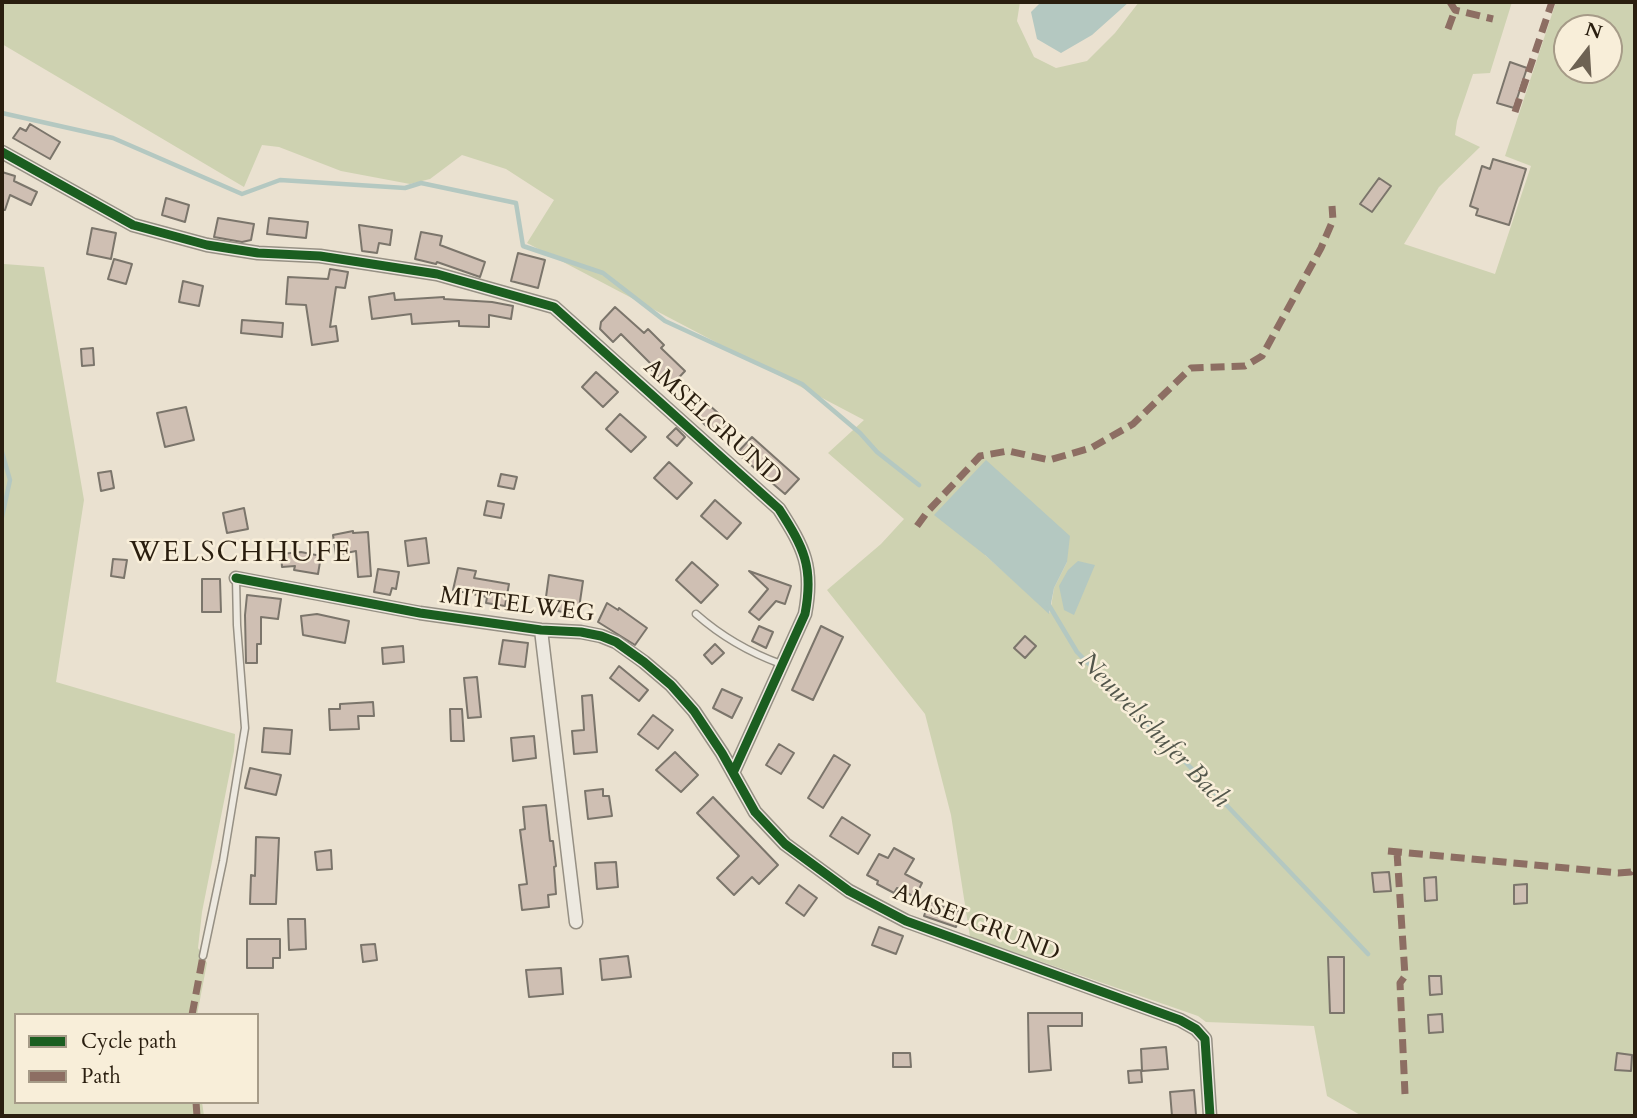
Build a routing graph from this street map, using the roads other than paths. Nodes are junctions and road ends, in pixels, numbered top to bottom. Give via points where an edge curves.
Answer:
1 (2, 152) edge
2 (236, 578) joint
3 (696, 614) dead end
4 (541, 630) junction
5 (781, 664) junction
6 (733, 774) junction
7 (576, 922) dead end
8 (203, 956) dead end
9 (1210, 1116) edge

1 - 5 street, AMSELGRUND via 134,225 207,245 437,274 554,307 779,509 799,539 810,588 805,614
2 - 4 street, MITTELWEG
2 - 8 lane, MITTELWEG via 245,728
3 - 5 lane via 736,645
4 - 6 street, MITTELWEG via 601,636 644,662 694,711
4 - 7 street, MITTELWEG
5 - 6 street, AMSELGRUND
6 - 9 street, AMSELGRUND via 755,812 785,844 849,891 906,920 1196,1029 1205,1039

